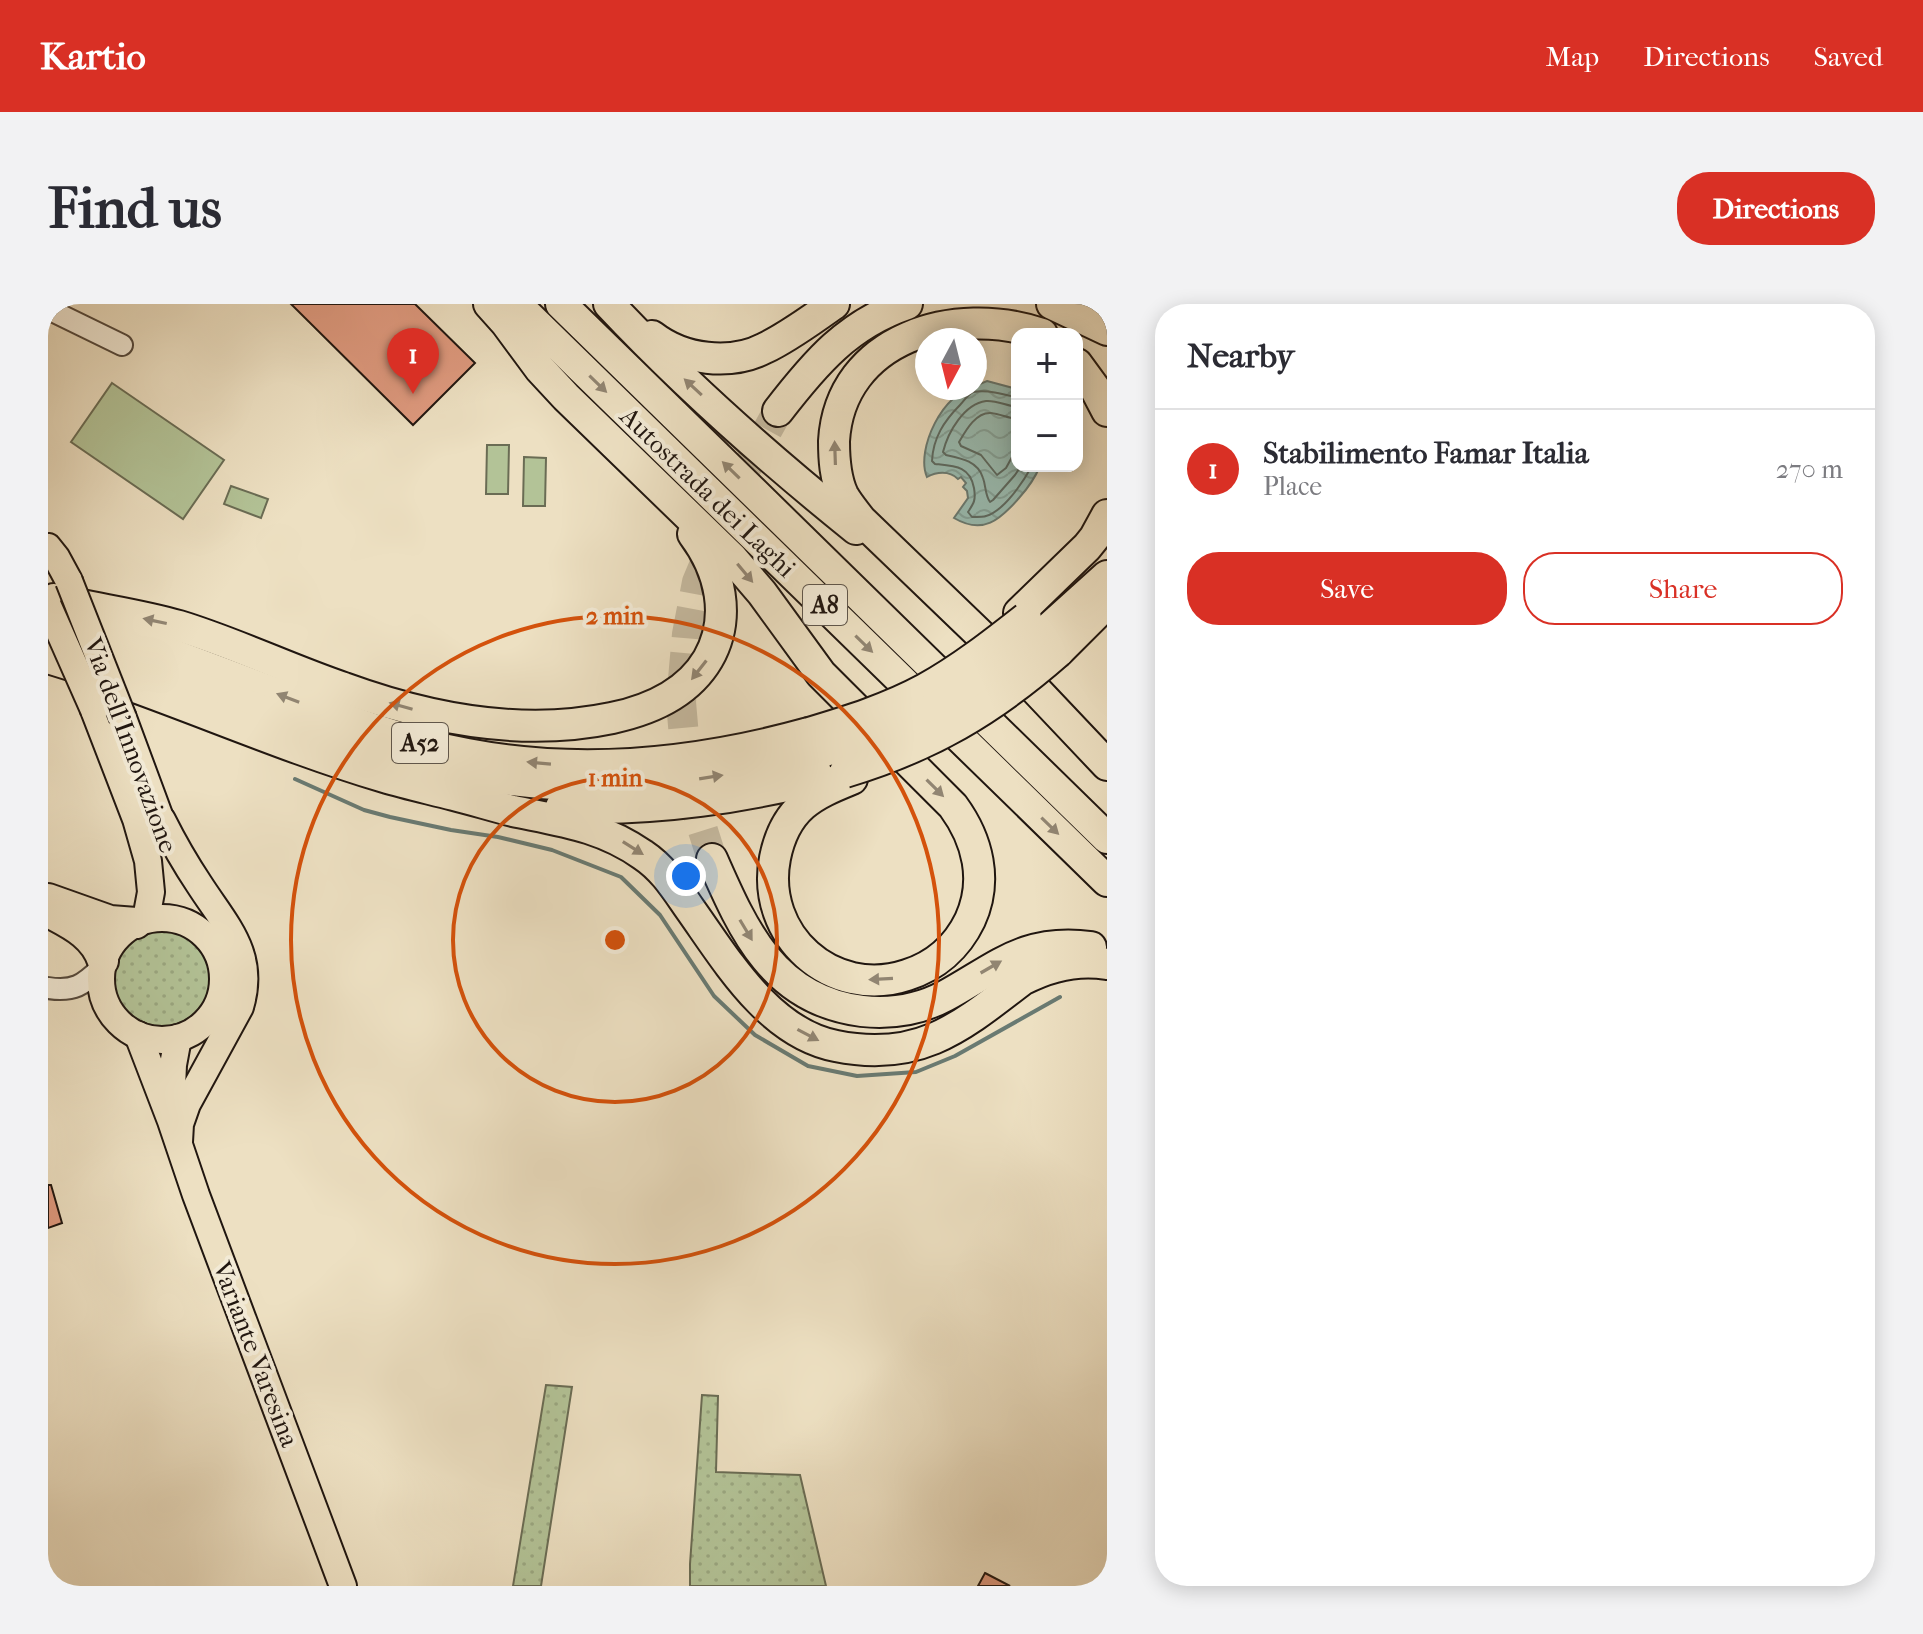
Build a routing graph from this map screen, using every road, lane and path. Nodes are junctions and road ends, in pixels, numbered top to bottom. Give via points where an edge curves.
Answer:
1 (489, 304) edge
2 (516, 304) edge
3 (561, 304) edge
4 (612, 304) edge
5 (834, 304) edge
6 (907, 304) edge
7 (1034, 304) edge
8 (1052, 304) edge
9 (48, 309) edge
10 (1098, 327) edge
11 (1031, 328) edge
12 (122, 345) dead end
13 (1083, 372) edge
14 (778, 411) tunnel mouth
15 (1107, 411) edge
16 (611, 439) junction
17 (1107, 515) edge
18 (1107, 545) edge
19 (48, 547) edge
20 (1107, 576) edge
21 (924, 582) junction
22 (58, 589) edge
23 (1107, 603) edge
24 (48, 608) edge
25 (1107, 617) edge
26 (48, 635) edge
27 (1042, 635) junction
28 (48, 658) edge
29 (48, 667) edge
30 (190, 707) junction
31 (833, 759) junction
32 (1107, 765) edge
33 (452, 794) junction
34 (162, 820) junction
35 (1107, 838) edge
36 (712, 859) tunnel mouth
37 (1107, 881) edge
38 (48, 899) edge
39 (48, 913) edge
40 (141, 921) junction
41 (213, 944) junction
42 (1107, 950) edge
43 (102, 964) junction
44 (1107, 964) edge
45 (48, 988) edge
46 (138, 1035) junction
47 (178, 1038) junction
48 (175, 1133) junction
49 (343, 1586) edge

1 - 16 highway via 540,369
2 -> 37 highway, Autostrada dei Laghi / A8
35 -> 3 highway, Autostrada dei Laghi / A8
4 - 5 highway via 670,348 717,358 764,349
21 -> 4 highway via 834,512 691,386
6 - 14 highway via 866,322 838,342
7 - 10 highway
8 - 10 highway
9 - 12 street
21 -> 11 highway via 861,520 839,484 835,434 848,388 883,343 937,316 992,314
13 - 15 highway
16 -> 22 highway via 705,551 717,575 721,606 717,639 703,667 665,699 623,716 538,726 447,718 344,689 178,626
16 -> 31 highway via 732,558 821,674 953,806 969,831 980,875 977,899 955,943 927,967 900,977 854,978 823,966 787,931 776,904 777,848 793,815 814,797
17 - 27 highway
18 - 27 highway, A52 via 1061,589
19 - 22 main road, Via dell'Innovazione via 56,557
20 - 27 highway, A52
21 - 32 highway
22 - 34 main road, Via dell'Innovazione, bridge via 123,718
23 - 27 highway
31 -> 24 highway, A52 via 730,753 621,765 469,754 351,721
24 - 40 main road, Via dell'Innovazione, bridge via 136,819 151,892
25 - 27 highway
26 -> 31 highway, A52 via 397,758 482,777 556,786 637,786
27 - 31 highway, A52, bridge via 943,704
27 - 31 highway, A52, bridge via 980,655 923,690 851,721
27 - 31 highway, bridge via 1056,665 987,708 895,756
28 - 30 highway
29 - 30 highway
30 - 33 highway via 344,764
31 - 33 highway via 751,793 693,803 550,807
33 -> 44 highway via 577,823 631,847 672,882 755,996 807,1037 836,1046 890,1050 923,1044 953,1031 1034,974 1070,963
34 - 41 main road, Via dell'Innovazione via 173,860
34 - 48 main road via 238,943 245,975 240,1007
36 -> 42 highway via 735,911 770,964 797,988 853,1009 883,1013 922,1006 1030,950 1071,945
38 - 40 highway via 110,921
39 - 43 highway via 86,935
40 - 41 main road via 167,918 188,923
40 - 43 main road via 118,935
41 - 47 main road via 223,974 221,996 204,1023
43 - 45 street via 86,983
43 - 46 main road via 101,990 108,1009
46 - 47 main road
46 - 48 main road, Variante Varesina
47 - 48 main road, Variante Varesina via 173,1065
48 - 49 main road, Variante Varesina

